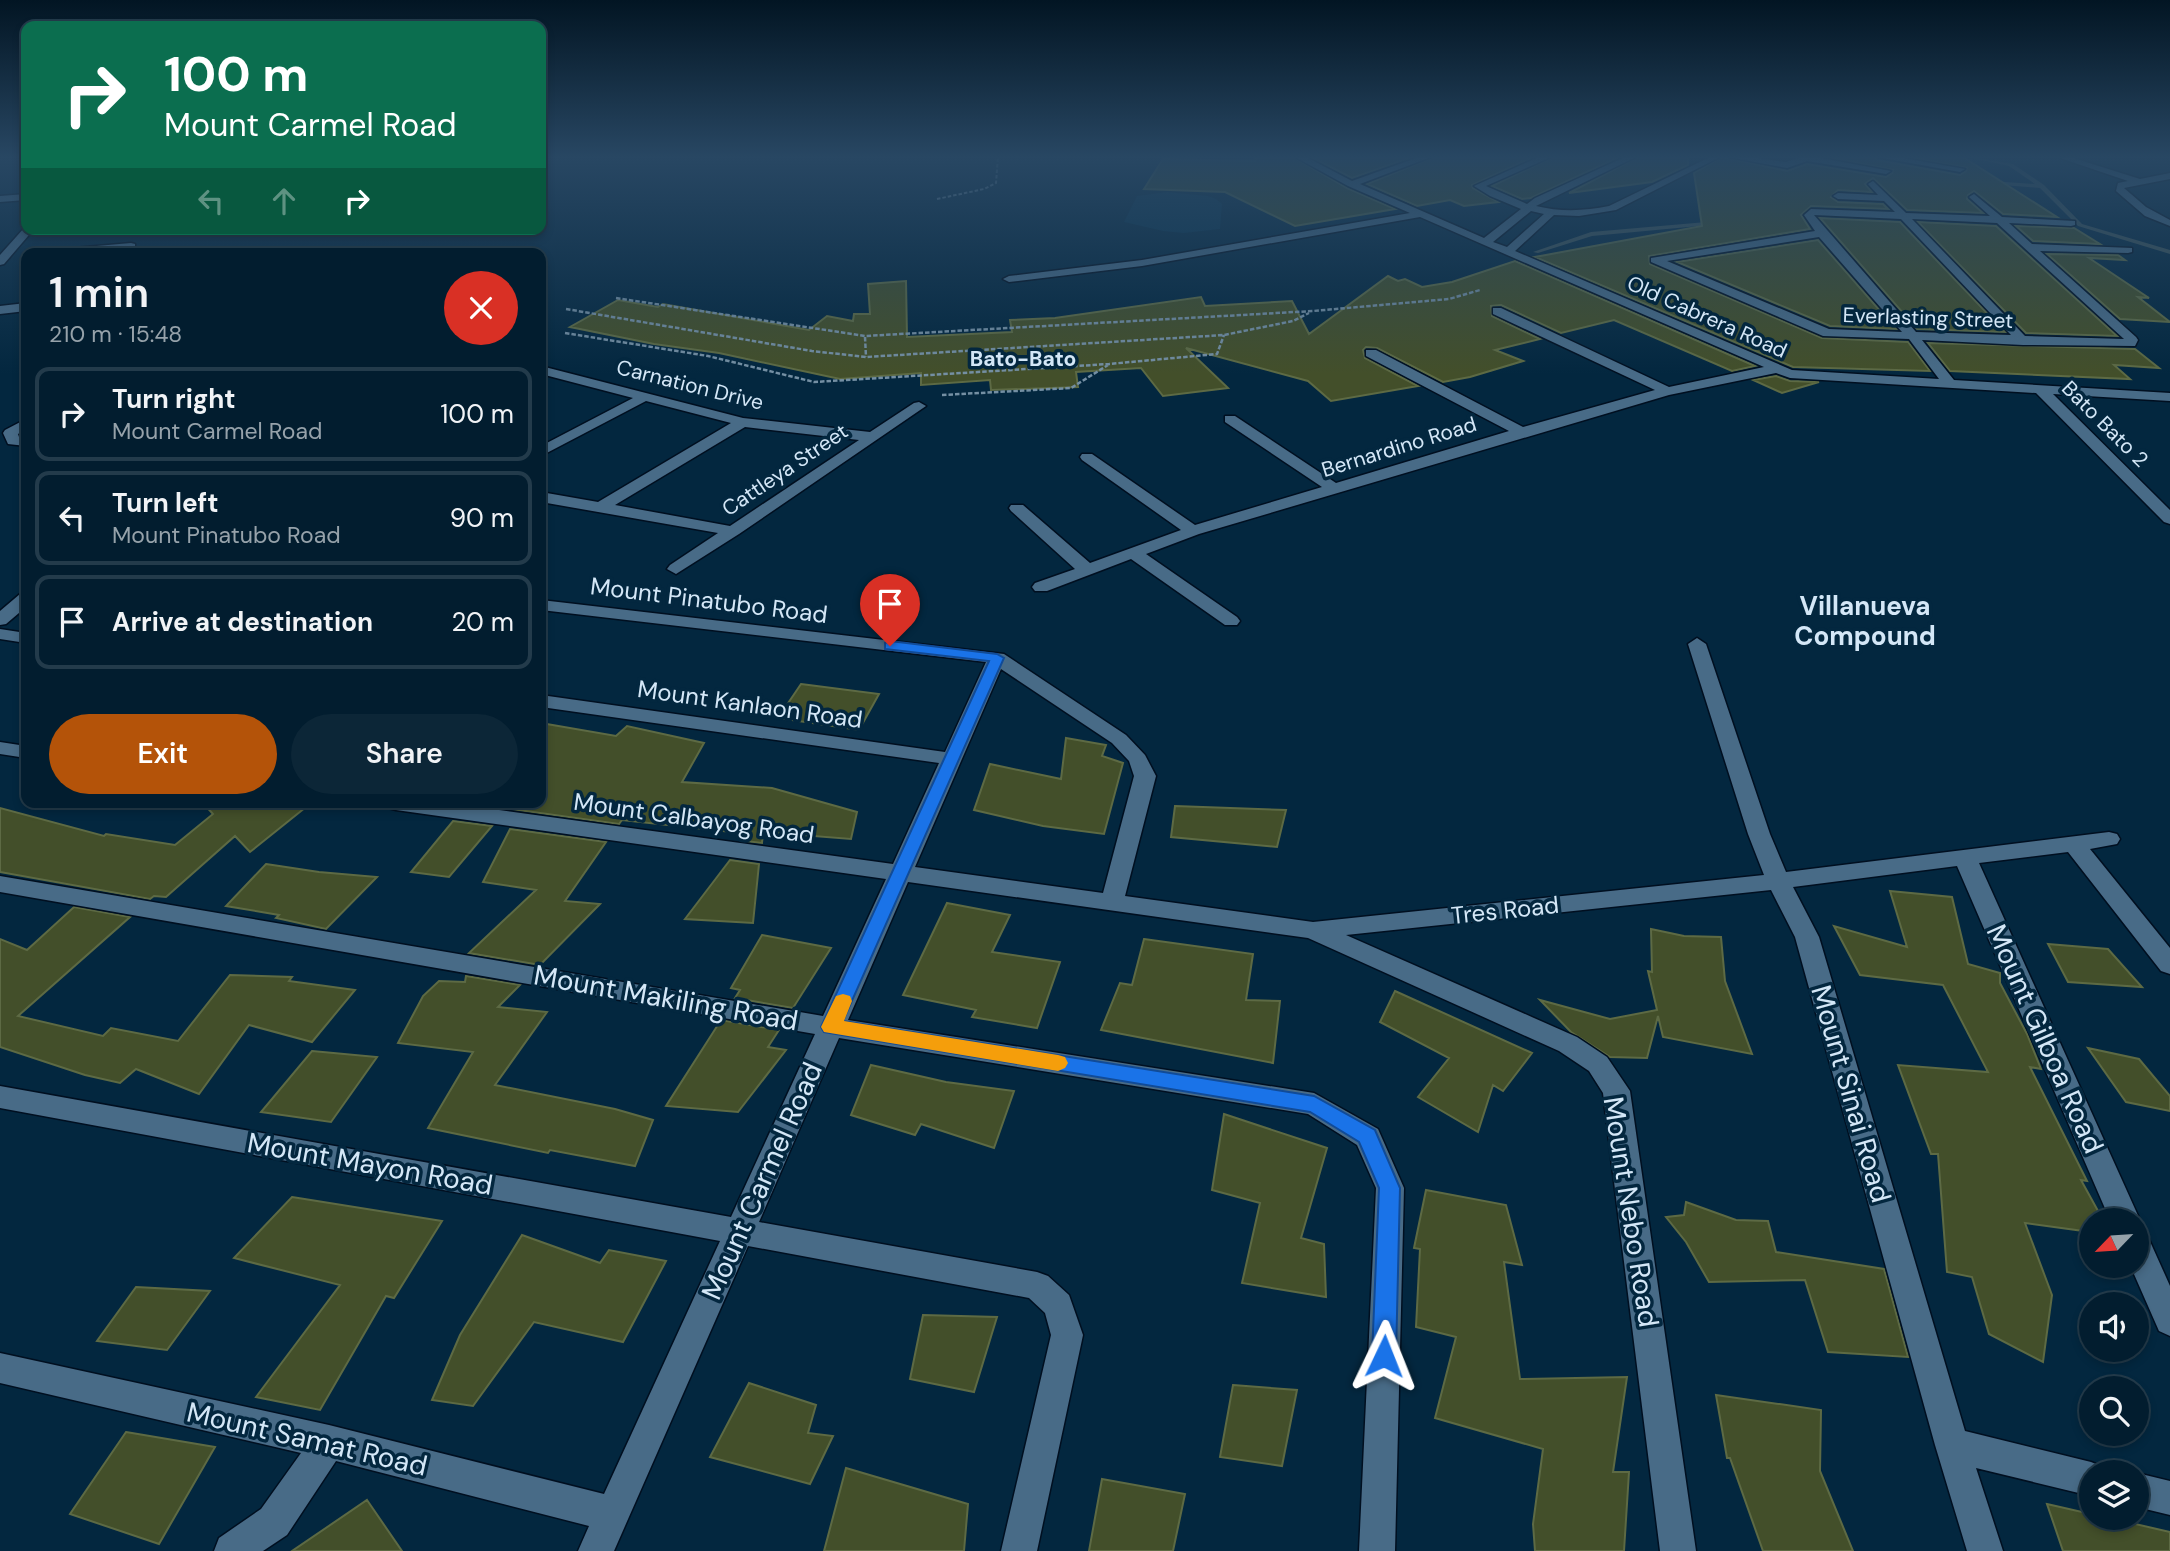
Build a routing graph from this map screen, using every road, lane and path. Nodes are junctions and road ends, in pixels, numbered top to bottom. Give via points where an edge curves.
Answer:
1 (1298, 229) edge
2 (1320, 229) edge
3 (1459, 229) edge
4 (1500, 229) edge
5 (1533, 229) edge
6 (1819, 229) edge
7 (1917, 229) edge
8 (2009, 229) edge
9 (1822, 233) junction
10 (24, 235) edge
11 (20, 240) junction
12 (0, 241) edge
13 (1486, 241) junction
14 (1197, 245) dead end
15 (131, 246) dead end
16 (2029, 247) junction
17 (108, 248) edge
18 (2128, 250) dead end
19 (1509, 251) junction
20 (21, 256) edge
21 (2, 259) edge
22 (1009, 279) dead end
23 (1487, 288) dead end
24 (616, 298) dead end
25 (21, 308) edge
26 (565, 309) dead end
27 (0, 310) edge
28 (1313, 311) junction
29 (1497, 311) dead end
30 (565, 333) dead end
31 (1224, 335) junction
32 (865, 337) junction
33 (1914, 338) junction
34 (2023, 341) junction
35 (1371, 353) dead end
36 (866, 357) junction
37 (1108, 364) junction
38 (1775, 369) junction
39 (546, 374) edge
40 (1949, 383) junction
41 (2040, 389) junction
42 (1667, 391) junction
43 (942, 395) dead end
44 (646, 396) junction
45 (2170, 397) edge
46 (919, 406) dead end
47 (1230, 419) dead end
48 (743, 422) junction
49 (21, 426) edge
50 (1521, 432) junction
51 (872, 437) junction
52 (21, 442) edge
53 (546, 449) edge
54 (1087, 457) dead end
55 (1335, 489) junction
56 (546, 498) edge
57 (601, 507) junction
58 (1017, 508) dead end
59 (2170, 519) edge
60 (733, 531) junction
61 (1193, 531) junction
62 (1133, 553) junction
63 (676, 569) dead end
64 (1087, 570) junction
65 (1041, 587) dead end
66 (21, 602) edge
67 (546, 607) edge
68 (0, 620) edge
69 (1231, 621) dead end
70 (0, 634) edge
71 (21, 637) edge
72 (1697, 644) dead end
73 (997, 658) junction
74 (546, 702) edge
75 (0, 748) edge
76 (21, 751) edge
77 (952, 759) junction
78 (432, 808) edge
79 (2109, 839) dead end
80 (2074, 844) junction
81 (1965, 858) junction
82 (901, 873) junction
83 (1778, 881) junction
84 (0, 884) edge
85 (1112, 902) junction
86 (1313, 930) junction
87 (2170, 965) edge
88 (831, 1027) junction
89 (0, 1097) edge
90 (2120, 1208) edge
91 (741, 1230) junction
92 (2149, 1273) edge
93 (2170, 1321) edge
94 (0, 1368) edge
95 (329, 1442) junction
96 (1952, 1445) junction
97 (2079, 1476) edge
98 (2149, 1493) edge
99 (2170, 1498) edge
100 (612, 1514) junction
101 (232, 1551) edge
102 (596, 1551) edge
103 (1019, 1551) edge
104 (1377, 1551) edge
105 (1678, 1551) edge
106 (1985, 1551) edge

1 - 14 street
2 - 22 street via 1142,263
3 - 13 street, Old Cabrera Road
4 - 13 street
5 - 19 street
6 - 9 street
7 - 34 street
8 - 16 street
9 - 33 street
9 - 33 street, Everlasting Street via 1655,260 1827,333
10 - 11 street
11 - 12 street
11 - 21 street
13 - 19 street, Old Cabrera Road
15 - 17 street
16 - 18 street
16 - 34 street, Everlasting Street via 2132,340 2123,345
19 - 38 street, Old Cabrera Road
20 - 21 street
23 - 28 path via 1449,299
24 - 32 path
25 - 27 street
26 - 36 path
28 - 31 path via 1293,321
28 - 32 path
29 - 42 street
30 - 37 path via 708,356 814,382
31 - 36 path
31 - 37 path via 1217,354
32 - 36 path
33 - 34 street, Everlasting Street
33 - 40 street
35 - 50 street
37 - 43 path via 1071,388
38 - 40 street, Old Cabrera Road via 1807,377
38 - 42 street, Bernardino Road
39 - 44 street, Carnation Drive
40 - 41 street, Old Cabrera Road
41 - 45 street, Old Cabrera Road
41 - 59 street, Bato Bato 2
42 - 50 street, Bernardino Road
44 - 48 street, Carnation Drive
44 - 53 street
46 - 51 street, Cattleya Street
47 - 55 street
48 - 51 street, Carnation Drive
48 - 57 street
49 - 52 street via 10,433 13,442
50 - 55 street, Bernardino Road
51 - 60 street, Cattleya Street
54 - 61 street
55 - 61 street, Bernardino Road
56 - 57 street
57 - 60 street
58 - 64 street
60 - 63 street, Cattleya Street
61 - 62 street, Bernardino Road
62 - 64 street, Bernardino Road
62 - 69 street
64 - 65 street, Bernardino Road
66 - 68 street
67 - 73 street, Mount Pinatubo Road
70 - 71 street
72 - 83 street, Mount Sinai Road
73 - 77 street, Mount Carmel Road
73 - 85 street via 1119,739 1138,759 1145,776
74 - 77 street, Mount Kanlaon Road
75 - 76 street
77 - 82 street, Mount Carmel Road
78 - 82 street, Mount Calbayog Road
79 - 80 street, Tres Road
80 - 81 street, Tres Road
80 - 87 street
81 - 83 street, Tres Road
81 - 90 street, Mount Gilboa Road
82 - 85 street, Tres Road
82 - 88 street, Mount Carmel Road
83 - 86 street, Tres Road
83 - 96 street, Mount Sinai Road via 1807,937
84 - 88 street, Mount Makiling Road
85 - 86 street, Tres Road
86 - 105 street, Mount Nebo Road via 1568,1044 1598,1064 1616,1091
88 - 91 street, Mount Carmel Road
88 - 104 street, Mount Makiling Road via 1314,1104 1368,1137 1390,1188
89 - 91 street, Mount Mayon Road
91 - 100 street, Mount Carmel Road
91 - 103 street, Mount Mayon Road via 1037,1286 1058,1305 1067,1335
92 - 93 street
94 - 95 street, Mount Samat Road
95 - 100 street, Mount Samat Road
95 - 101 street via 274,1521
96 - 97 street
96 - 106 street, Mount Sinai Road
98 - 99 street
100 - 102 street, Mount Carmel Road

